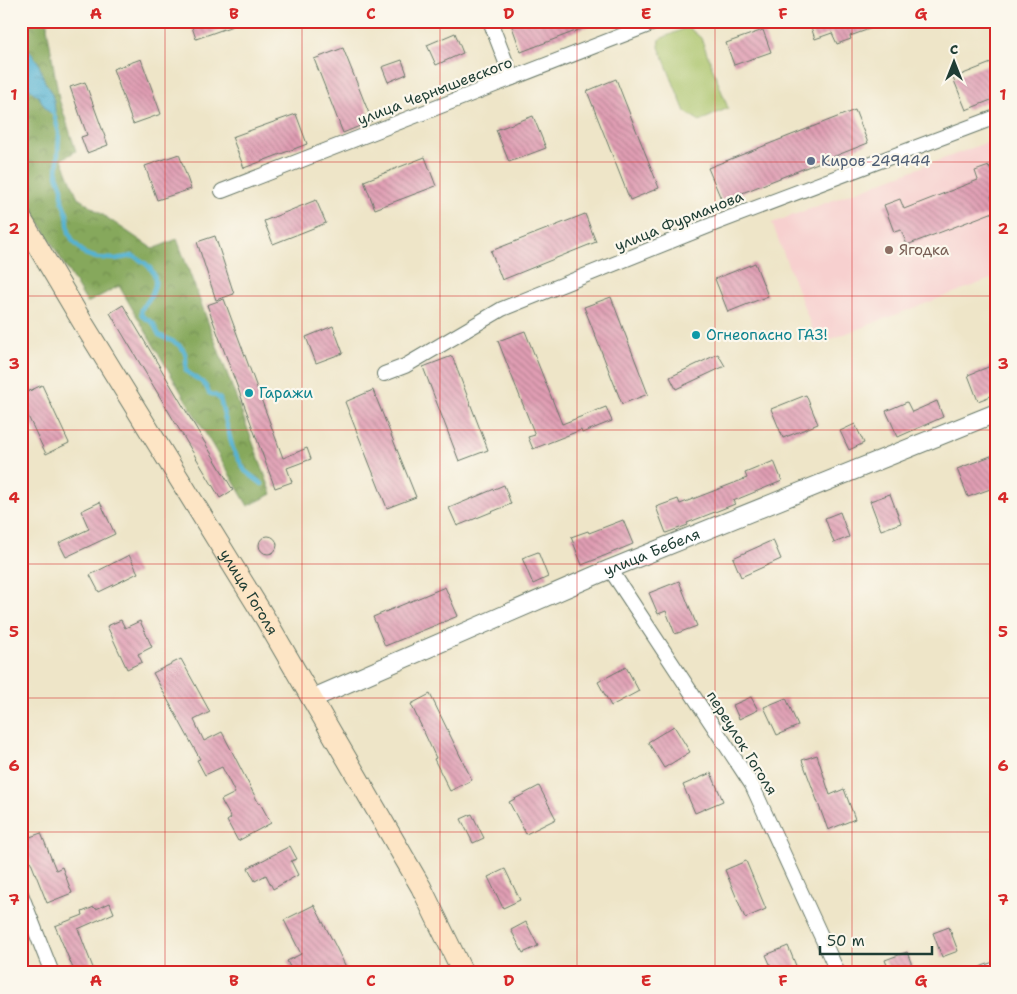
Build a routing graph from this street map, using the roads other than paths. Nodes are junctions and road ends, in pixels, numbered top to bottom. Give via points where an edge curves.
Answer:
1 (490, 21) edge
2 (659, 21) edge
3 (512, 78) junction
4 (996, 117) edge
5 (222, 191) dead end
6 (21, 218) edge
7 (384, 374) dead end
8 (996, 413) edge
9 (610, 569) junction
10 (311, 699) junction
11 (21, 894) edge
12 (996, 969) edge
13 (52, 973) edge
14 (463, 973) edge
15 (838, 973) edge
16 (985, 973) edge

1 - 3 street
2 - 3 street, улица Чернышевского
3 - 5 street, улица Чернышевского
4 - 7 street, улица Фурманова via 716,223 502,309 405,366
6 - 10 main road, улица Гоголя
8 - 9 street, улица Бебеля
9 - 10 street, улица Бебеля
9 - 15 street, переулок Гоголя via 752,786
10 - 14 main road, улица Гоголя via 422,886
11 - 13 street
12 - 16 street

